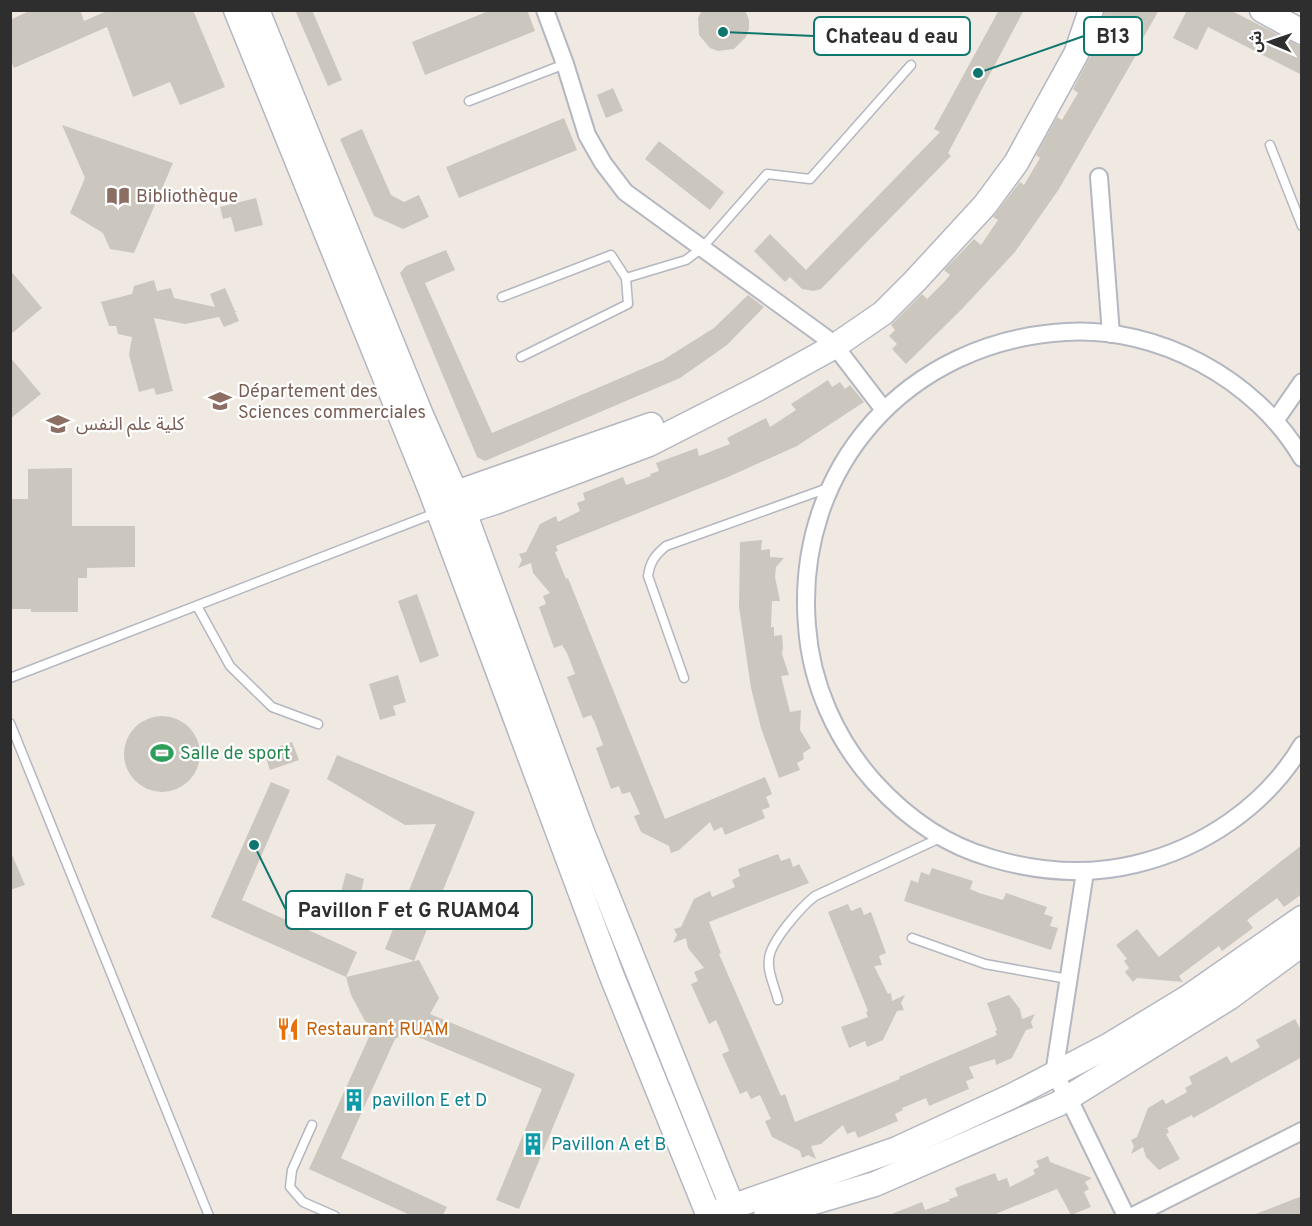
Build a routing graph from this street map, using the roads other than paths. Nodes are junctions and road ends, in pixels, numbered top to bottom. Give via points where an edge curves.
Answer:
1 (236, 10) edge
2 (256, 10) edge
3 (546, 10) edge
4 (1076, 10) edge
5 (1091, 10) edge
6 (1262, 10) edge
7 (1294, 10) edge
8 (1302, 15) edge
9 (1302, 32) edge
10 (565, 64) junction
11 (912, 65) dead end
12 (469, 101) dead end
13 (1270, 145) dead end
14 (1099, 177) dead end
15 (1302, 226) edge
16 (702, 248) junction
17 (626, 278) junction
18 (502, 297) dead end
19 (1111, 334) junction
20 (830, 342) junction
21 (521, 357) dead end
22 (1302, 382) edge
23 (884, 410) junction
24 (1275, 421) junction
25 (1302, 458) edge
26 (828, 488) junction
27 (460, 502) junction
28 (439, 512) junction
29 (196, 606) junction
30 (10, 678) edge
31 (684, 678) dead end
32 (10, 723) edge
33 (318, 724) dead end
34 (1302, 745) edge
35 (940, 838) junction
36 (1085, 872) junction
37 (1302, 918) edge
38 (912, 938) dead end
39 (1302, 944) edge
40 (1068, 979) junction
41 (778, 1000) dead end
42 (1054, 1074) junction
43 (1068, 1098) junction
44 (312, 1125) dead end
45 (1302, 1131) edge
46 (734, 1210) edge
47 (209, 1215) edge
48 (335, 1215) edge
49 (709, 1215) edge
50 (766, 1215) edge
51 (1126, 1215) edge
52 (1134, 1215) edge

1 - 28 main road
2 - 27 main road
3 - 10 street
4 - 20 main road via 1030,108 1002,157 963,210 895,284 839,329
5 - 20 main road via 1076,54 1049,104 1016,163 985,206 883,313
6 - 9 main road
7 - 8 main road
10 - 12 lane
10 - 16 street via 587,135 603,163 625,192
11 - 16 lane via 810,178 767,174
13 - 15 lane
14 - 19 street
16 - 17 lane via 686,260
16 - 20 street
17 - 18 lane via 611,255
17 - 21 lane via 628,304
19 - 23 street via 1052,333 1006,340 972,351 940,367
19 - 24 street via 1148,342 1209,368 1248,395
20 - 23 street
20 - 27 main road via 691,409
22 - 24 street
23 - 26 street
24 - 25 street
26 - 31 lane via 666,546 656,554 648,576
26 - 35 street via 807,569 805,605 815,676 827,710 864,771 889,798
27 - 28 main road
27 - 46 main road via 582,832
28 - 29 lane
28 - 49 main road via 607,963
29 - 30 lane
29 - 33 lane via 230,666 272,707
32 - 47 lane
34 - 36 street via 1274,783 1220,829 1155,860
35 - 36 street via 1014,865
35 - 41 lane via 805,904 772,947 769,957
36 - 40 street
37 - 42 main road via 1187,998
38 - 40 lane via 985,964
39 - 43 main road via 1230,997
40 - 42 street
42 - 43 street
42 - 46 main road via 897,1149
43 - 50 main road via 876,1185
43 - 51 street
44 - 48 lane via 292,1170 290,1187 303,1202
45 - 52 street
46 - 49 main road

